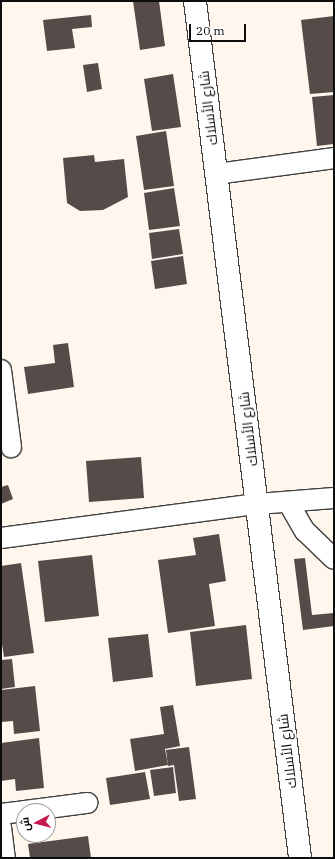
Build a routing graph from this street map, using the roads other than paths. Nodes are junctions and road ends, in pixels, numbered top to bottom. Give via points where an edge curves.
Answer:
1 (195, 1) edge
2 (334, 158) edge
3 (216, 174) junction
4 (1, 370) edge
5 (11, 447) dead end
6 (334, 498) edge
7 (288, 502) junction
8 (257, 504) junction
9 (1, 538) edge
10 (334, 559) edge
11 (87, 803) dead end
12 (56, 807) edge
13 (16, 812) edge
14 (1, 814) edge
15 (1, 827) edge
16 (5, 858) edge
17 (300, 858) edge

1 - 3 street, شارع الأسلاك
2 - 3 street
3 - 8 street, شارع الأسلاك
4 - 5 street
6 - 7 street
7 - 8 street
7 - 10 street via 305,531
8 - 9 street
8 - 17 street, شارع الأسلاك
11 - 12 street
13 - 14 street
15 - 16 street

